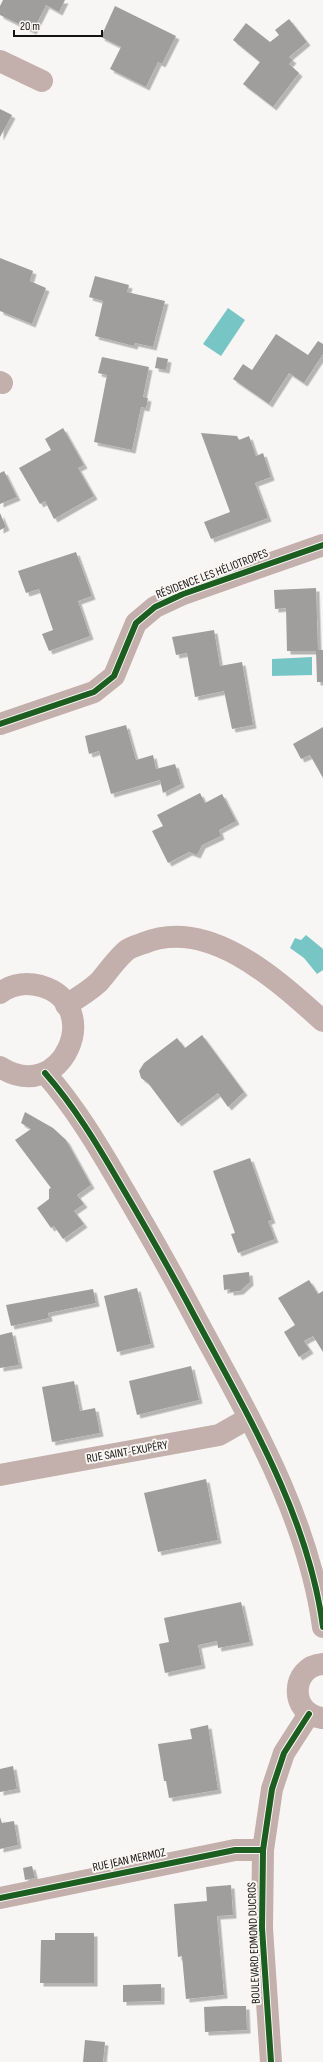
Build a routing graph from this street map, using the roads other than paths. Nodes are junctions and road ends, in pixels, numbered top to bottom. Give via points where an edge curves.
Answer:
1 (0, 61) edge
2 (42, 81) dead end
3 (323, 544) edge
4 (7, 722) edge
5 (2, 987) edge
6 (66, 1004) junction
7 (323, 1021) edge
8 (0, 1067) edge
9 (45, 1073) junction
10 (249, 1418) junction
11 (0, 1475) edge
12 (323, 1627) edge
13 (323, 1664) edge
14 (316, 1716) edge
15 (263, 1850) junction
16 (0, 1898) edge
17 (271, 2062) edge

1 - 2 street
3 - 4 street, RÉSIDENCE LES HÉLIOTROPES via 183,594 155,607 136,623 114,676 94,692
5 - 6 street via 33,984 57,994
6 - 7 street via 98,982 127,950 150,940 173,935 200,940 233,951 288,990
6 - 9 street via 74,1030 71,1044 66,1056
8 - 9 street via 22,1076
9 - 10 street via 76,1113 104,1156 155,1243
10 - 11 street, RUE SAINT-EXUPÉRY via 219,1435
10 - 12 street via 297,1522 317,1591
13 - 14 street via 310,1668 298,1682 298,1700 302,1707
14 - 15 street, BOULEVARD EDMOND DUCROS via 284,1753 274,1782
15 - 16 street, RUE JEAN MERMOZ via 235,1850
15 - 17 street, BOULEVARD EDMOND DUCROS via 262,1928

